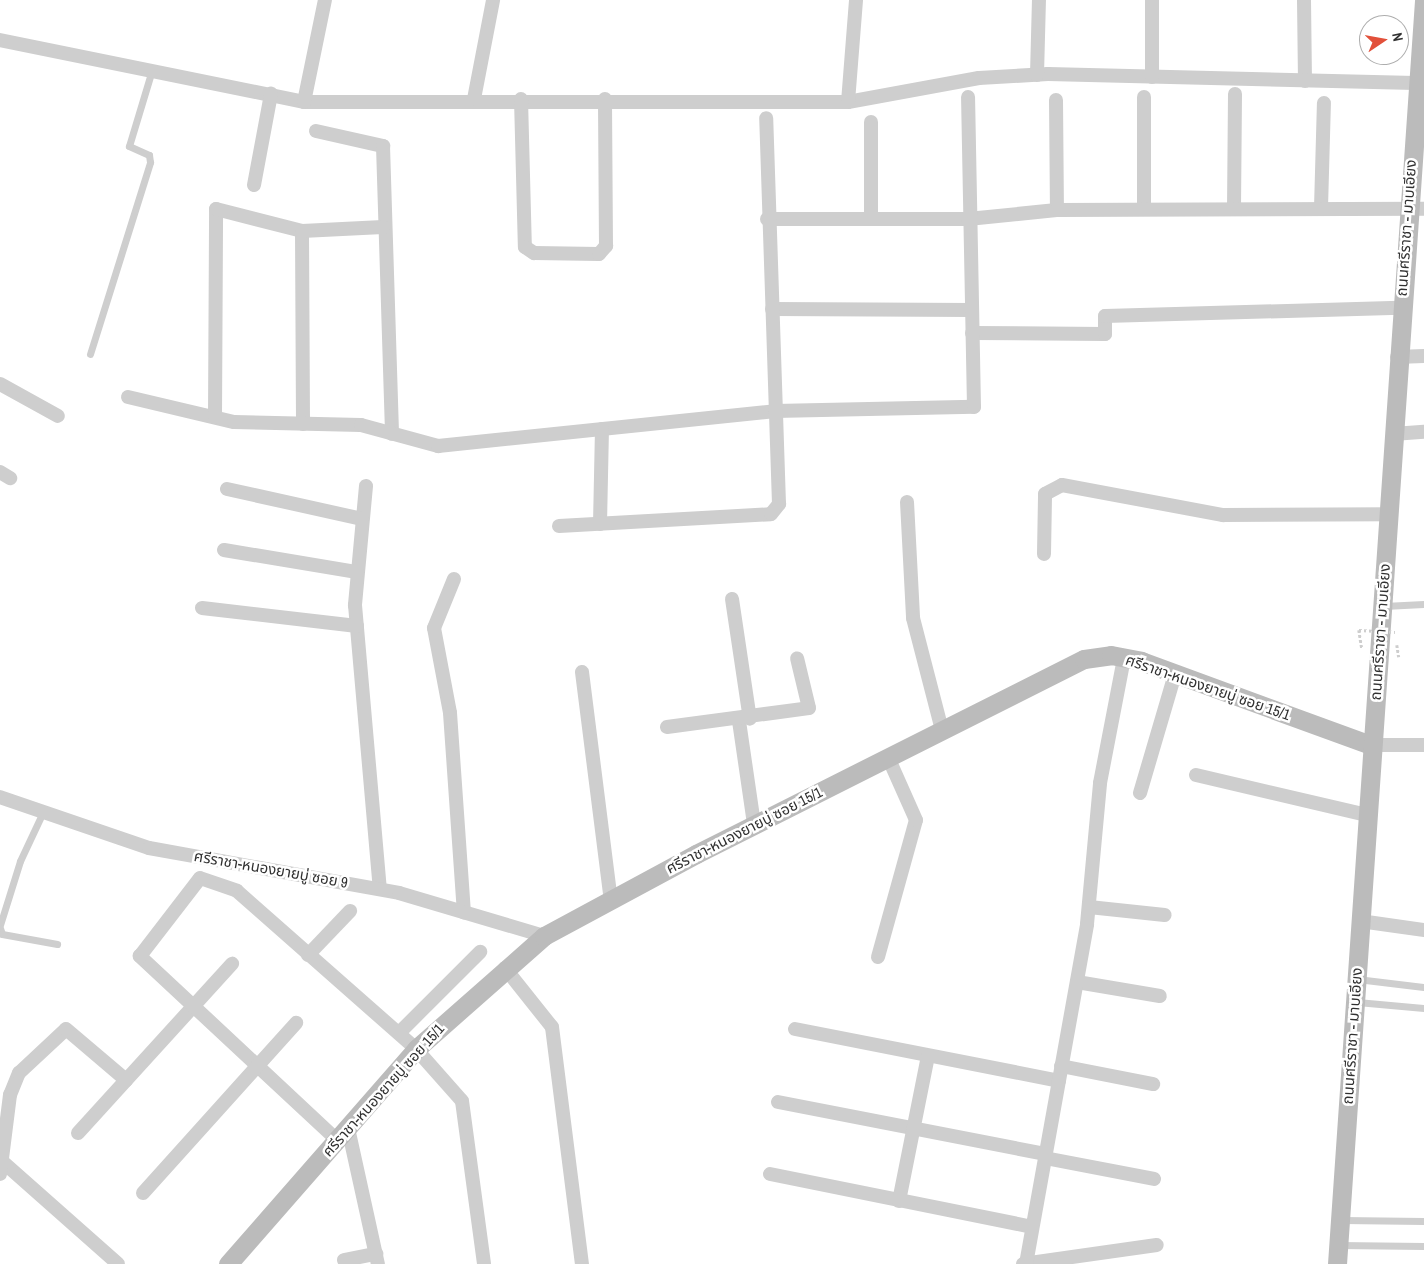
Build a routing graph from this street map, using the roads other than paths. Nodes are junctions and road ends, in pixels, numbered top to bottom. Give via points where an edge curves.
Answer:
1 (325, 0) edge
2 (493, 0) edge
3 (856, 0) edge
4 (1039, 0) edge
5 (1152, 0) edge
6 (1304, 0) edge
7 (1424, 0) edge
8 (0, 40) edge
9 (152, 70) junction
10 (1037, 75) junction
11 (1152, 77) junction
12 (1305, 81) junction
13 (1415, 83) junction
14 (270, 94) junction
15 (1235, 94) dead end
16 (1144, 97) dead end
17 (968, 98) dead end
18 (474, 99) junction
19 (521, 99) junction
20 (605, 99) junction
21 (1056, 100) dead end
22 (304, 102) junction
23 (848, 102) junction
24 (1324, 103) dead end
25 (1419, 105) edge
26 (766, 118) dead end
27 (871, 122) dead end
28 (316, 131) dead end
29 (254, 185) dead end
30 (1321, 208) junction
31 (1234, 209) junction
32 (1057, 210) junction
33 (1144, 210) junction
34 (1415, 210) edge
35 (871, 218) junction
36 (767, 219) junction
37 (968, 219) junction
38 (383, 227) junction
39 (302, 231) junction
40 (1400, 308) junction
41 (772, 310) junction
42 (972, 310) junction
43 (972, 333) junction
44 (90, 354) dead end
45 (1397, 356) junction
46 (1424, 356) edge
47 (0, 384) edge
48 (128, 397) dead end
49 (776, 411) junction
50 (58, 416) dead end
51 (216, 417) junction
52 (303, 424) junction
53 (602, 429) junction
54 (1424, 432) edge
55 (392, 434) junction
56 (1393, 434) junction
57 (366, 486) dead end
58 (227, 489) dead end
59 (907, 502) dead end
60 (1389, 514) junction
61 (362, 519) junction
62 (600, 524) junction
63 (559, 526) dead end
64 (224, 550) dead end
65 (1044, 554) dead end
66 (357, 572) junction
67 (454, 579) dead end
68 (732, 599) dead end
69 (1424, 604) edge
70 (1381, 606) junction
71 (202, 608) dead end
72 (357, 626) junction
73 (797, 658) dead end
74 (1124, 658) junction
75 (582, 672) dead end
76 (1175, 674) junction
77 (745, 720) junction
78 (668, 727) dead end
79 (942, 730) junction
80 (1371, 745) junction
81 (1424, 745) edge
82 (888, 757) junction
83 (1196, 776) dead end
84 (1140, 793) dead end
85 (0, 797) edge
86 (42, 814) junction
87 (1367, 815) junction
88 (754, 824) junction
89 (380, 890) junction
90 (612, 900) junction
91 (1089, 906) junction
92 (350, 911) dead end
93 (464, 913) junction
94 (1165, 915) dead end
95 (1360, 922) junction
96 (0, 927) edge
97 (1424, 930) edge
98 (544, 936) junction
99 (57, 944) dead end
100 (480, 952) dead end
101 (308, 955) junction
102 (878, 957) dead end
103 (232, 964) dead end
104 (505, 968) junction
105 (1356, 979) junction
106 (1077, 982) junction
107 (1424, 987) edge
108 (1160, 996) dead end
109 (1354, 1001) junction
110 (194, 1006) junction
111 (1424, 1008) edge
112 (296, 1023) dead end
113 (795, 1029) dead end
114 (399, 1032) junction
115 (416, 1049) junction
116 (928, 1056) junction
117 (256, 1064) junction
118 (1061, 1066) junction
119 (126, 1080) junction
120 (1059, 1081) junction
121 (1153, 1084) dead end
122 (778, 1102) dead end
123 (914, 1129) junction
124 (78, 1132) dead end
125 (342, 1134) junction
126 (1045, 1156) junction
127 (2, 1169) edge
128 (770, 1174) dead end
129 (1154, 1179) dead end
130 (143, 1193) dead end
131 (899, 1201) junction
132 (1339, 1220) junction
133 (1424, 1221) edge
134 (1032, 1226) junction
135 (1157, 1245) dead end
136 (1338, 1245) junction
137 (1424, 1246) edge
138 (377, 1259) edge
139 (344, 1260) dead end
140 (118, 1264) edge
141 (228, 1264) edge
142 (484, 1264) edge
143 (582, 1264) edge
144 (1025, 1264) edge
145 (1337, 1264) edge

1 - 22 street
2 - 18 street
3 - 23 street
4 - 10 street
5 - 11 street
6 - 12 street
7 - 13 street, ถนนศรีราชา - มาบเอียง
8 - 9 street
9 - 14 street
9 - 44 lane via 130,146 149,155 150,162
10 - 11 street
10 - 23 street via 979,78
11 - 12 street
12 - 13 street
13 - 25 street, ถนนศรีราชา - มาบเอียง
14 - 22 street
14 - 29 street
15 - 31 street
16 - 33 street
17 - 37 street
18 - 19 street
18 - 22 street
19 - 20 street
19 - 20 street via 525,247 534,253 599,254 606,246
20 - 23 street
21 - 32 street
24 - 30 street
25 - 34 street, ถนนศรีราชา - มาบเอียง
26 - 36 street
27 - 35 street
28 - 38 street via 383,146
30 - 31 street
30 - 34 street
31 - 33 street
32 - 33 street
32 - 37 street
34 - 40 street, ถนนศรีราชา - มาบเอียง
35 - 36 street
35 - 37 street
36 - 41 street
37 - 42 street
38 - 39 street
38 - 55 street
39 - 51 street via 216,208
39 - 52 street
40 - 43 street via 1105,316 1105,334
40 - 45 street, ถนนศรีราชา - มาบเอียง
41 - 42 street
41 - 49 street
42 - 43 street
43 - 49 street via 974,407 848,406
45 - 46 street
45 - 56 street, ถนนศรีราชา - มาบเอียง
47 - 50 street
48 - 51 street
49 - 53 street
49 - 62 street via 779,504 771,514
51 - 52 street
52 - 55 street via 361,425
53 - 55 street via 438,446
53 - 62 street
54 - 56 street
56 - 60 street, ถนนศรีราชา - มาบเอียง
57 - 61 street
58 - 61 street
59 - 79 street via 913,618
60 - 65 street via 1223,515 1062,485 1045,494
60 - 70 street, ถนนศรีราชา - มาบเอียง
61 - 66 street
62 - 63 street
64 - 66 street
66 - 72 street
67 - 93 street via 434,628 450,713
68 - 77 street
69 - 70 lane
70 - 80 street, ถนนศรีราชา - มาบเอียง
71 - 72 street
72 - 89 street
73 - 77 street via 809,708
74 - 76 street, ศรีราชา-หนองยายบู่ ซอย 15/1
74 - 79 street, ศรีราชา-หนองยายบู่ ซอย 15/1 via 1084,659
74 - 91 street via 1100,784
75 - 90 street
76 - 80 street, ศรีราชา-หนองยายบู่ ซอย 15/1
76 - 84 street
77 - 78 street
77 - 88 street
79 - 82 street, ศรีราชา-หนองยายบู่ ซอย 15/1
80 - 81 street
80 - 87 street, ถนนศรีราชา - มาบเอียง
82 - 88 street, ศรีราชา-หนองยายบู่ ซอย 15/1
82 - 102 street via 916,820
83 - 87 street
85 - 86 street, ศรีราชา-หนองยายบู่ ซอย 9
86 - 89 street, ศรีราชา-หนองยายบู่ ซอย 9 via 150,848
86 - 96 lane via 20,861
87 - 95 street, ถนนศรีราชา - มาบเอียง
88 - 90 street, ศรีราชา-หนองยายบู่ ซอย 15/1
89 - 93 street, ศรีราชา-หนองยายบู่ ซอย 9
90 - 98 street, ศรีราชา-หนองยายบู่ ซอย 15/1
91 - 94 street
91 - 106 street
92 - 101 street
93 - 98 street, ศรีราชา-หนองยายบู่ ซอย 9
95 - 97 street
95 - 105 street, ถนนศรีราชา - มาบเอียง
96 - 99 lane via 2,934
98 - 104 street, ศรีราชา-หนองยายบู่ ซอย 15/1
100 - 114 street
101 - 110 street via 237,891 200,878 140,956
101 - 114 street
103 - 110 street
104 - 115 street, ศรีราชา-หนองยายบู่ ซอย 15/1
104 - 143 street via 552,1027
105 - 107 lane
105 - 109 street, ถนนศรีราชา - มาบเอียง
106 - 108 street
106 - 118 street
109 - 111 lane
109 - 132 street, ถนนศรีราชา - มาบเอียง
110 - 117 street
110 - 119 street
112 - 117 street
113 - 116 street
114 - 115 street
115 - 125 street, ศรีราชา-หนองยายบู่ ซอย 15/1
115 - 142 street via 462,1101
116 - 120 street
116 - 123 street
117 - 125 street
117 - 130 street
118 - 120 street
118 - 121 street
119 - 124 street
119 - 127 street via 66,1028 19,1073 10,1095
120 - 126 street
122 - 123 street
123 - 126 street
123 - 131 street
125 - 138 street
125 - 141 street, ศรีราชา-หนองยายบู่ ซอย 15/1
126 - 129 street
126 - 134 street
127 - 140 street
128 - 131 street
131 - 134 street
132 - 133 lane
132 - 136 street, ถนนศรีราชา - มาบเอียง
134 - 144 street
135 - 144 street
136 - 137 lane
136 - 145 street, ถนนศรีราชา - มาบเอียง
138 - 139 street

